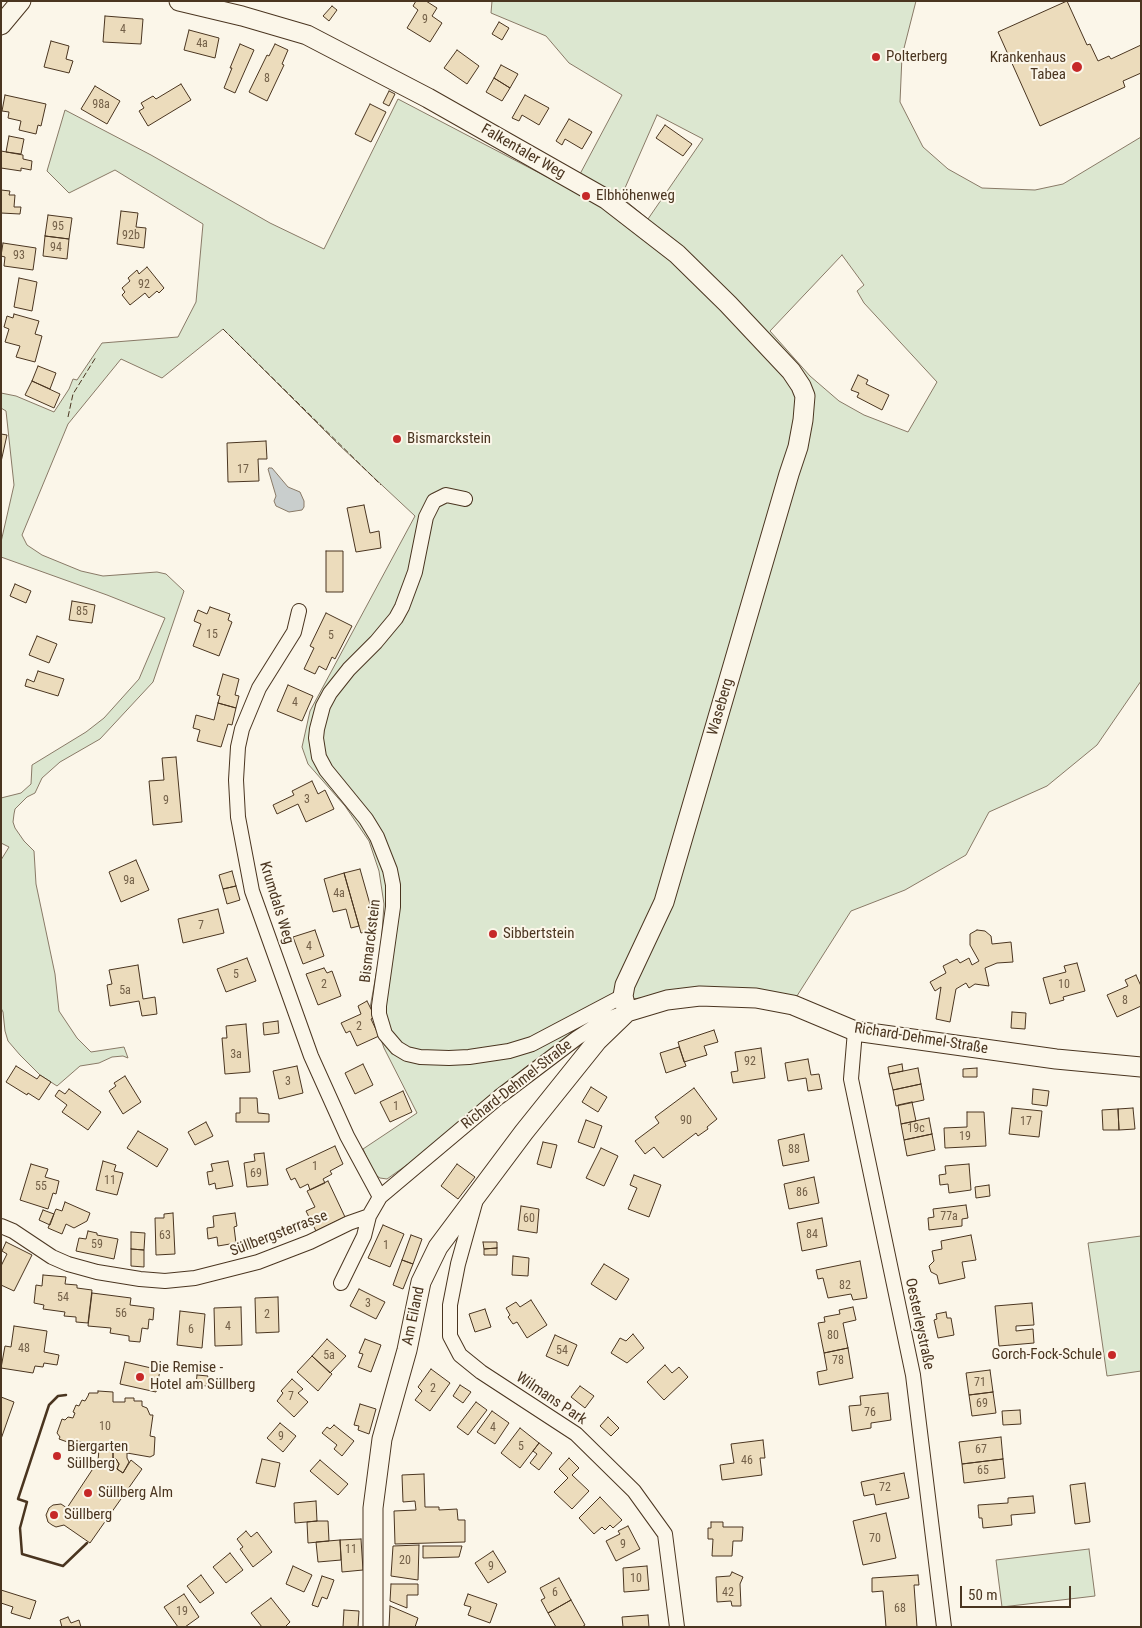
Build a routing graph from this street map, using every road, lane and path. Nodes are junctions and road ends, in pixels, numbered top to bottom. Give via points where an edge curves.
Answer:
1 (21, 1) edge
2 (179, 1) edge
3 (1, 24) edge
4 (805, 396) joint
5 (465, 499) dead end
6 (299, 611) dead end
7 (625, 1004) junction
8 (855, 1031) junction
9 (1141, 1066) edge
10 (478, 1193) junction
11 (380, 1197) junction
12 (368, 1216) junction
13 (1, 1226) edge
14 (341, 1283) dead end
15 (373, 1627) edge
16 (677, 1627) edge
17 (944, 1627) edge

1 - 3 street
2 - 4 street, Falkentaler Weg via 307,35 428,98 606,200 678,254 791,371
4 - 7 street, Waseberg via 798,447 664,902 625,986
5 - 7 street, Bismarckstein via 446,495 434,501 426,518 402,608 330,693 317,729 319,757 366,819 390,870 393,907 379,1006 385,1034 396,1048 420,1057 449,1058 509,1051
6 - 11 street, Krumdals Weg via 294,632 259,688 242,729 236,780 238,816 252,891 311,1056 347,1136
7 - 8 street, Richard-Dehmel-Straße via 700,996 756,998 793,1005
7 - 10 street, Am Eiland
7 - 11 street, Richard-Dehmel-Straße via 499,1097
8 - 9 street, Richard-Dehmel-Straße via 1056,1059
8 - 17 street, Oesterleystraße via 851,1079 914,1376
10 - 15 street, Am Eiland via 438,1246 421,1282 407,1350 382,1439 372,1508
10 - 16 street, Wilmans Park via 458,1264 450,1305 450,1336 460,1356 576,1434 634,1491 665,1534
11 - 12 street
12 - 13 street, Süllbergsterrasse via 258,1262 220,1273 172,1280 140,1279 68,1264
12 - 14 street via 364,1236

